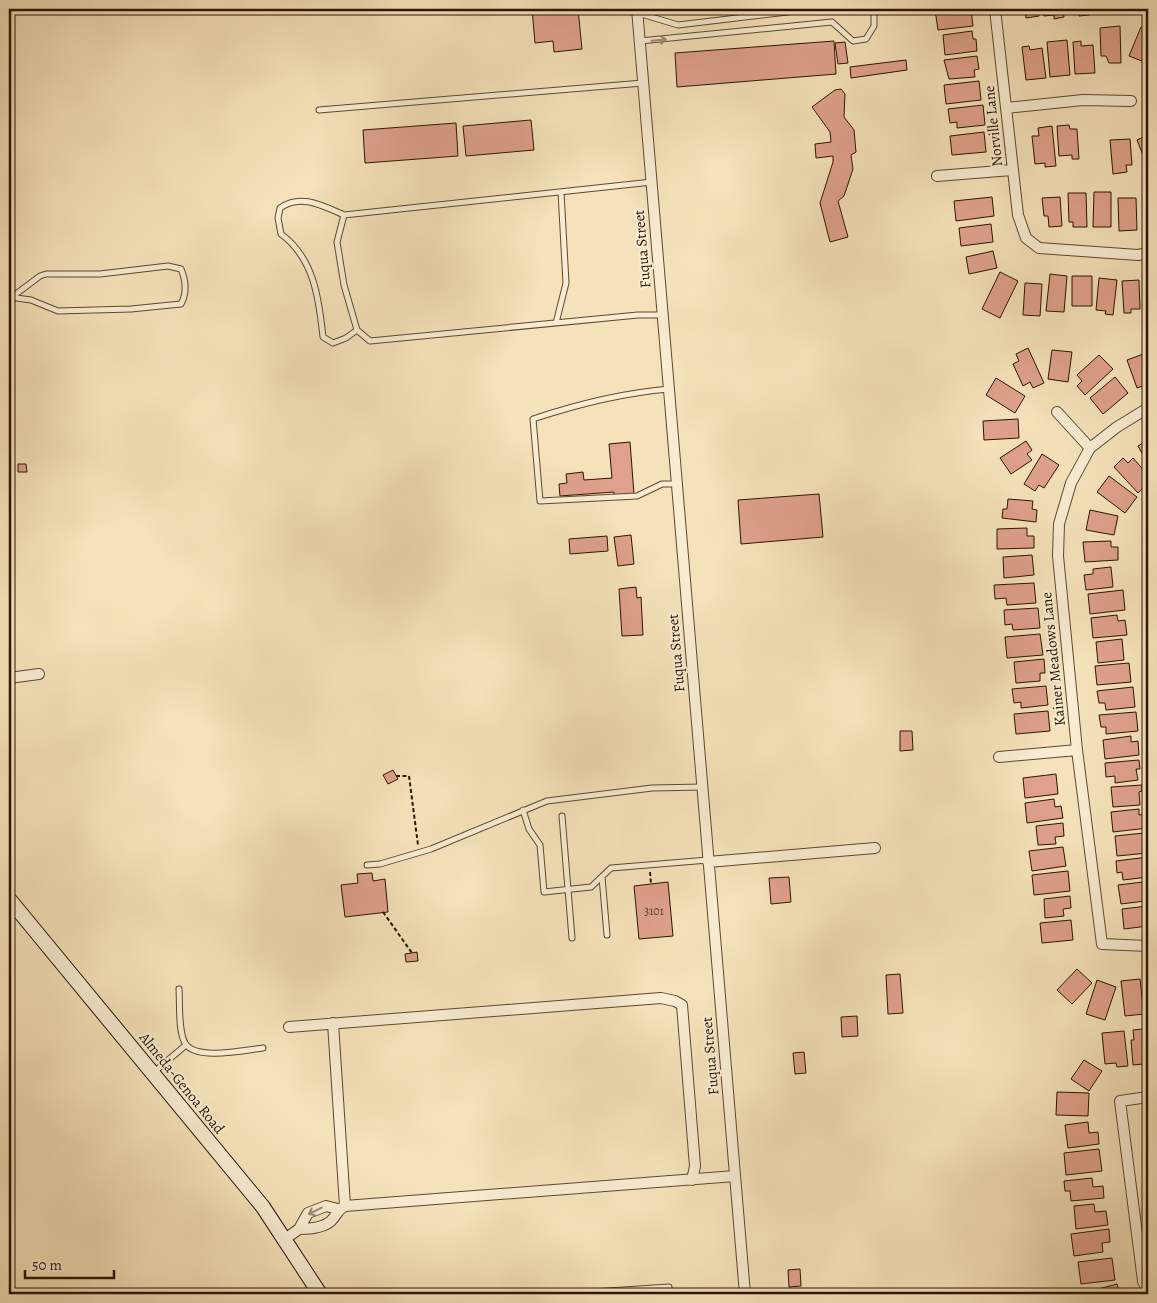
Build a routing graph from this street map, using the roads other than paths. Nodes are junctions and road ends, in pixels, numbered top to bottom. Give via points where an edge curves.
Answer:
1 (813, 9) edge
2 (874, 9) edge
3 (995, 9) edge
4 (638, 11) edge
5 (640, 42) junction
6 (644, 83) junction
7 (1131, 101) dead end
8 (1006, 108) junction
9 (319, 110) dead end
10 (1012, 170) junction
11 (937, 176) dead end
12 (652, 182) junction
13 (561, 192) junction
14 (344, 215) junction
15 (1148, 252) edge
16 (10, 297) edge
17 (663, 315) junction
18 (556, 323) junction
19 (357, 330) junction
20 (669, 389) junction
21 (1148, 408) edge
22 (1057, 412) dead end
23 (1090, 448) junction
24 (677, 484) junction
25 (39, 674) dead end
26 (9, 678) edge
27 (1077, 750) junction
28 (999, 757) dead end
29 (702, 787) junction
30 (524, 810) junction
31 (562, 816) dead end
32 (875, 848) dead end
33 (708, 861) junction
34 (367, 865) dead end
35 (602, 876) junction
36 (568, 890) junction
37 (9, 899) edge
38 (607, 935) dead end
39 (572, 938) dead end
40 (1148, 946) edge
41 (179, 989) dead end
42 (333, 1023) junction
43 (289, 1027) dead end
44 (186, 1045) junction
45 (263, 1048) dead end
46 (153, 1073) junction
47 (1148, 1097) edge
48 (735, 1176) junction
49 (692, 1180) junction
50 (342, 1208) junction
51 (299, 1229) junction
52 (285, 1239) junction
53 (1148, 1293) edge
54 (320, 1294) edge
55 (563, 1294) edge
56 (670, 1294) edge
57 (745, 1294) edge

1 - 4 lane via 678,25
5 -> 2 lane via 832,22 853,41 866,39 874,26
3 - 8 street, Norville Lane
4 - 5 street, Fuqua Street
5 - 6 street, Fuqua Street
6 - 9 lane
6 - 12 street, Fuqua Street
7 - 8 street via 1083,100
8 - 10 street, Norville Lane
10 - 11 street
10 - 15 street, Norville Lane via 1018,215 1026,238 1039,248 1138,255
12 - 13 lane
12 - 17 street, Fuqua Street
13 - 14 lane
13 - 18 lane via 566,283
14 - 19 lane via 337,242 344,285
14 - 19 lane via 308,200 288,202 280,208 278,218 281,234 295,244 306,261 320,309 323,337 334,343
16 - 16 lane via 31,300 58,311 132,309 181,304 185,287 180,269 168,266 100,274 46,274
17 - 18 lane
17 - 20 street, Fuqua Street
18 - 19 lane via 370,341
20 - 24 street, Fuqua Street
20 - 24 lane via 625,394 533,419 540,501 637,496 662,484
21 - 23 street, Kainer Meadows Lane
22 - 23 street
23 - 27 street, Kainer Meadows Lane via 1071,483 1059,524 1058,556
24 - 29 street, Fuqua Street
25 - 26 street
27 - 28 street
27 - 40 street, Kainer Meadows Lane via 1102,944
29 - 30 lane via 652,788 576,796 547,801
29 - 33 street, Fuqua Street
30 - 34 lane via 431,849
30 - 36 lane via 529,829 540,845 544,892
31 - 36 lane
32 - 33 street
33 - 35 lane via 611,868
33 - 48 street, Fuqua Street
35 - 36 lane via 591,887
35 - 38 lane
36 - 39 lane
37 - 46 main road, Almeda-Genoa Road
41 - 44 lane via 182,1037
42 - 43 street
42 - 49 street via 661,998 674,1001 682,1006 695,1166
42 - 50 street
44 - 45 lane via 193,1052 202,1053
44 - 46 lane
46 - 52 main road, Almeda-Genoa Road via 263,1207
47 - 53 street via 1120,1101 1143,1281
48 - 49 street
48 - 57 street, Fuqua Street
49 - 50 street
50 - 51 street via 331,1221 316,1228
50 -> 51 street via 326,1206 308,1214
51 - 52 street
52 - 54 main road, Almeda-Genoa Road
55 - 56 lane via 670,1287

